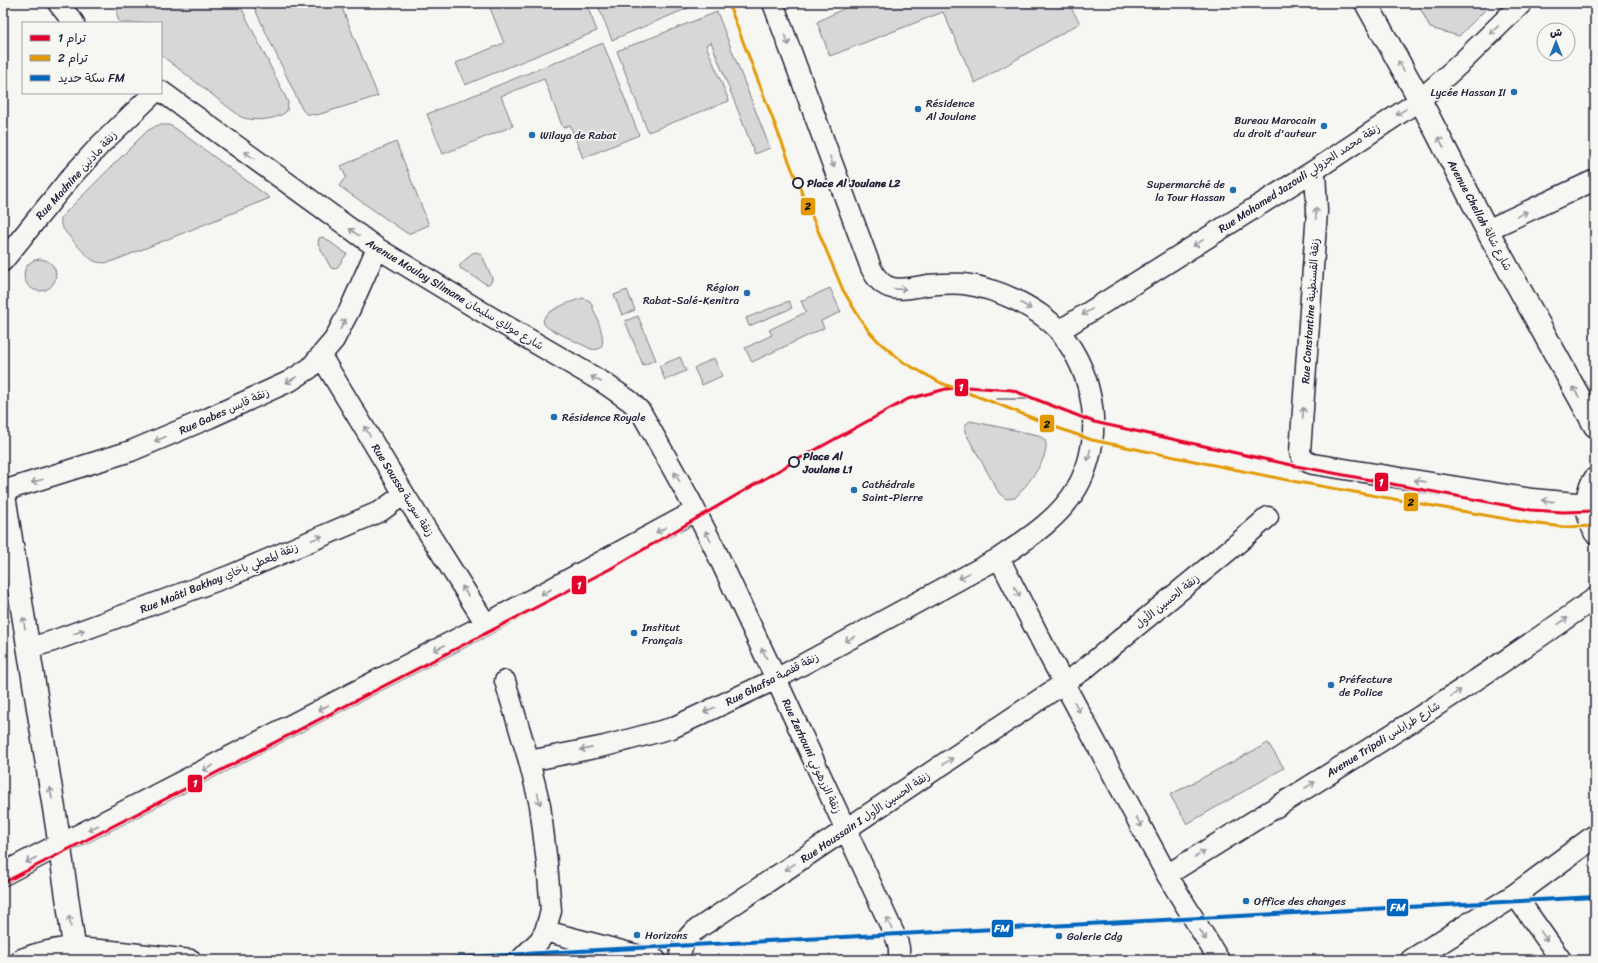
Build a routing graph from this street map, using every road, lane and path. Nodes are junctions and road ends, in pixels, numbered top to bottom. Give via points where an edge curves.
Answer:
1 (58, 3) edge
2 (774, 3) edge
3 (1366, 3) edge
4 (1522, 3) edge
5 (73, 22) edge
6 (162, 92) edge
7 (153, 94) edge
8 (1420, 100) junction
9 (1315, 170) junction
10 (1595, 180) edge
11 (1487, 230) junction
12 (377, 248) junction
13 (3, 261) edge
14 (1059, 331) junction
15 (321, 356) junction
16 (1595, 426) edge
17 (1595, 479) edge
18 (3, 490) edge
19 (404, 494) junction
20 (1587, 504) junction
21 (695, 511) junction
22 (1268, 517) dead end
23 (1595, 532) edge
24 (999, 558) junction
25 (1595, 598) edge
26 (486, 624) junction
27 (28, 648) junction
28 (776, 679) junction
29 (504, 681) dead end
30 (1064, 683) junction
31 (529, 761) junction
32 (846, 830) junction
33 (1595, 836) edge
34 (59, 845) junction
35 (3, 874) edge
36 (1167, 875) junction
37 (1515, 894) junction
38 (545, 931) junction
39 (75, 954) edge
40 (22, 960) edge
41 (191, 960) edge
42 (520, 960) edge
43 (656, 960) edge
44 (680, 960) edge
45 (899, 960) edge
46 (1219, 960) edge
47 (1412, 960) edge
48 (1561, 960) edge

1 - 5 street
2 -> 14 street, Rue Ghafsa زنقة قفصة via 877,279 882,284 900,290 942,284 964,284 987,290 1015,300 1040,314
8 -> 3 main road, Avenue Chellah شارع شالة
4 -> 8 street, Rue Mohamed Jazouli زنقة محمد الجزولي
12 -> 6 street, Avenue Moulay Slimane شارع مولاي سليمان
7 - 13 street, Rue Madnine زنقة مادنين via 70,178
8 -> 9 street, Rue Mohamed Jazouli زنقة محمد الجزولي
11 -> 8 main road, Avenue Chellah شارع شالة
9 -> 14 street, Rue Mohamed Jazouli زنقة محمد الجزولي
20 -> 9 street, Rue Constantine زنقة القسنطينة via 1532,499 1313,464 1301,456 1317,211
11 -> 10 street
16 -> 11 main road, Avenue Chellah شارع شالة
15 -> 12 street, Rue Gabes زنقة قابس via 342,325
21 -> 12 street, Avenue Moulay Slimane شارع مولاي سليمان via 650,426 630,401
14 -> 24 street, Rue Ghafsa زنقة قفصة via 1084,374 1092,403 1094,428 1086,467 1063,507 1046,524
15 -> 18 street, Rue Gabes زنقة قابس via 310,368 290,381 209,418 130,451
19 -> 15 street, Rue Soussa زنقة سوسة
17 - 20 main road
27 -> 18 main road
26 -> 19 street, Rue Soussa زنقة سوسة
27 -> 19 street, Rue Maâti Bakhay زنقة المعطي باخاي via 229,576 381,511
20 - 23 main road via 1590,522
21 -> 26 street
28 -> 21 street, Rue Zerhouni زنقة الزرهوني
22 - 30 street, زنقة الحسين الأول via 1082,671
24 -> 28 street, Rue Ghafsa زنقة قفصة
24 -> 30 street
36 -> 25 street, Avenue Tripoli شارع طرابلس via 1446,700
26 -> 34 street
34 -> 27 main road
28 -> 31 street, Rue Ghafsa زنقة قفصة via 672,728 605,746
28 - 32 street, Rue Zerhouni زنقة الزرهوني
29 - 31 street
32 -> 30 street, Rue Houssain I زنقة الحسين الأول
30 -> 36 street
31 -> 38 street via 540,806 547,863 551,911
32 -> 44 street, Rue Houssain I زنقة الحسين الأول via 693,932 681,948
45 -> 32 street, Rue Zerhouni زنقة الزرهوني via 897,940
33 - 37 main road
34 -> 35 main road
39 -> 34 main road
36 -> 46 street
37 - 47 main road
37 -> 48 street
38 - 42 street via 540,940
38 - 43 street
39 - 40 main road via 49,951
39 - 41 street via 112,951

